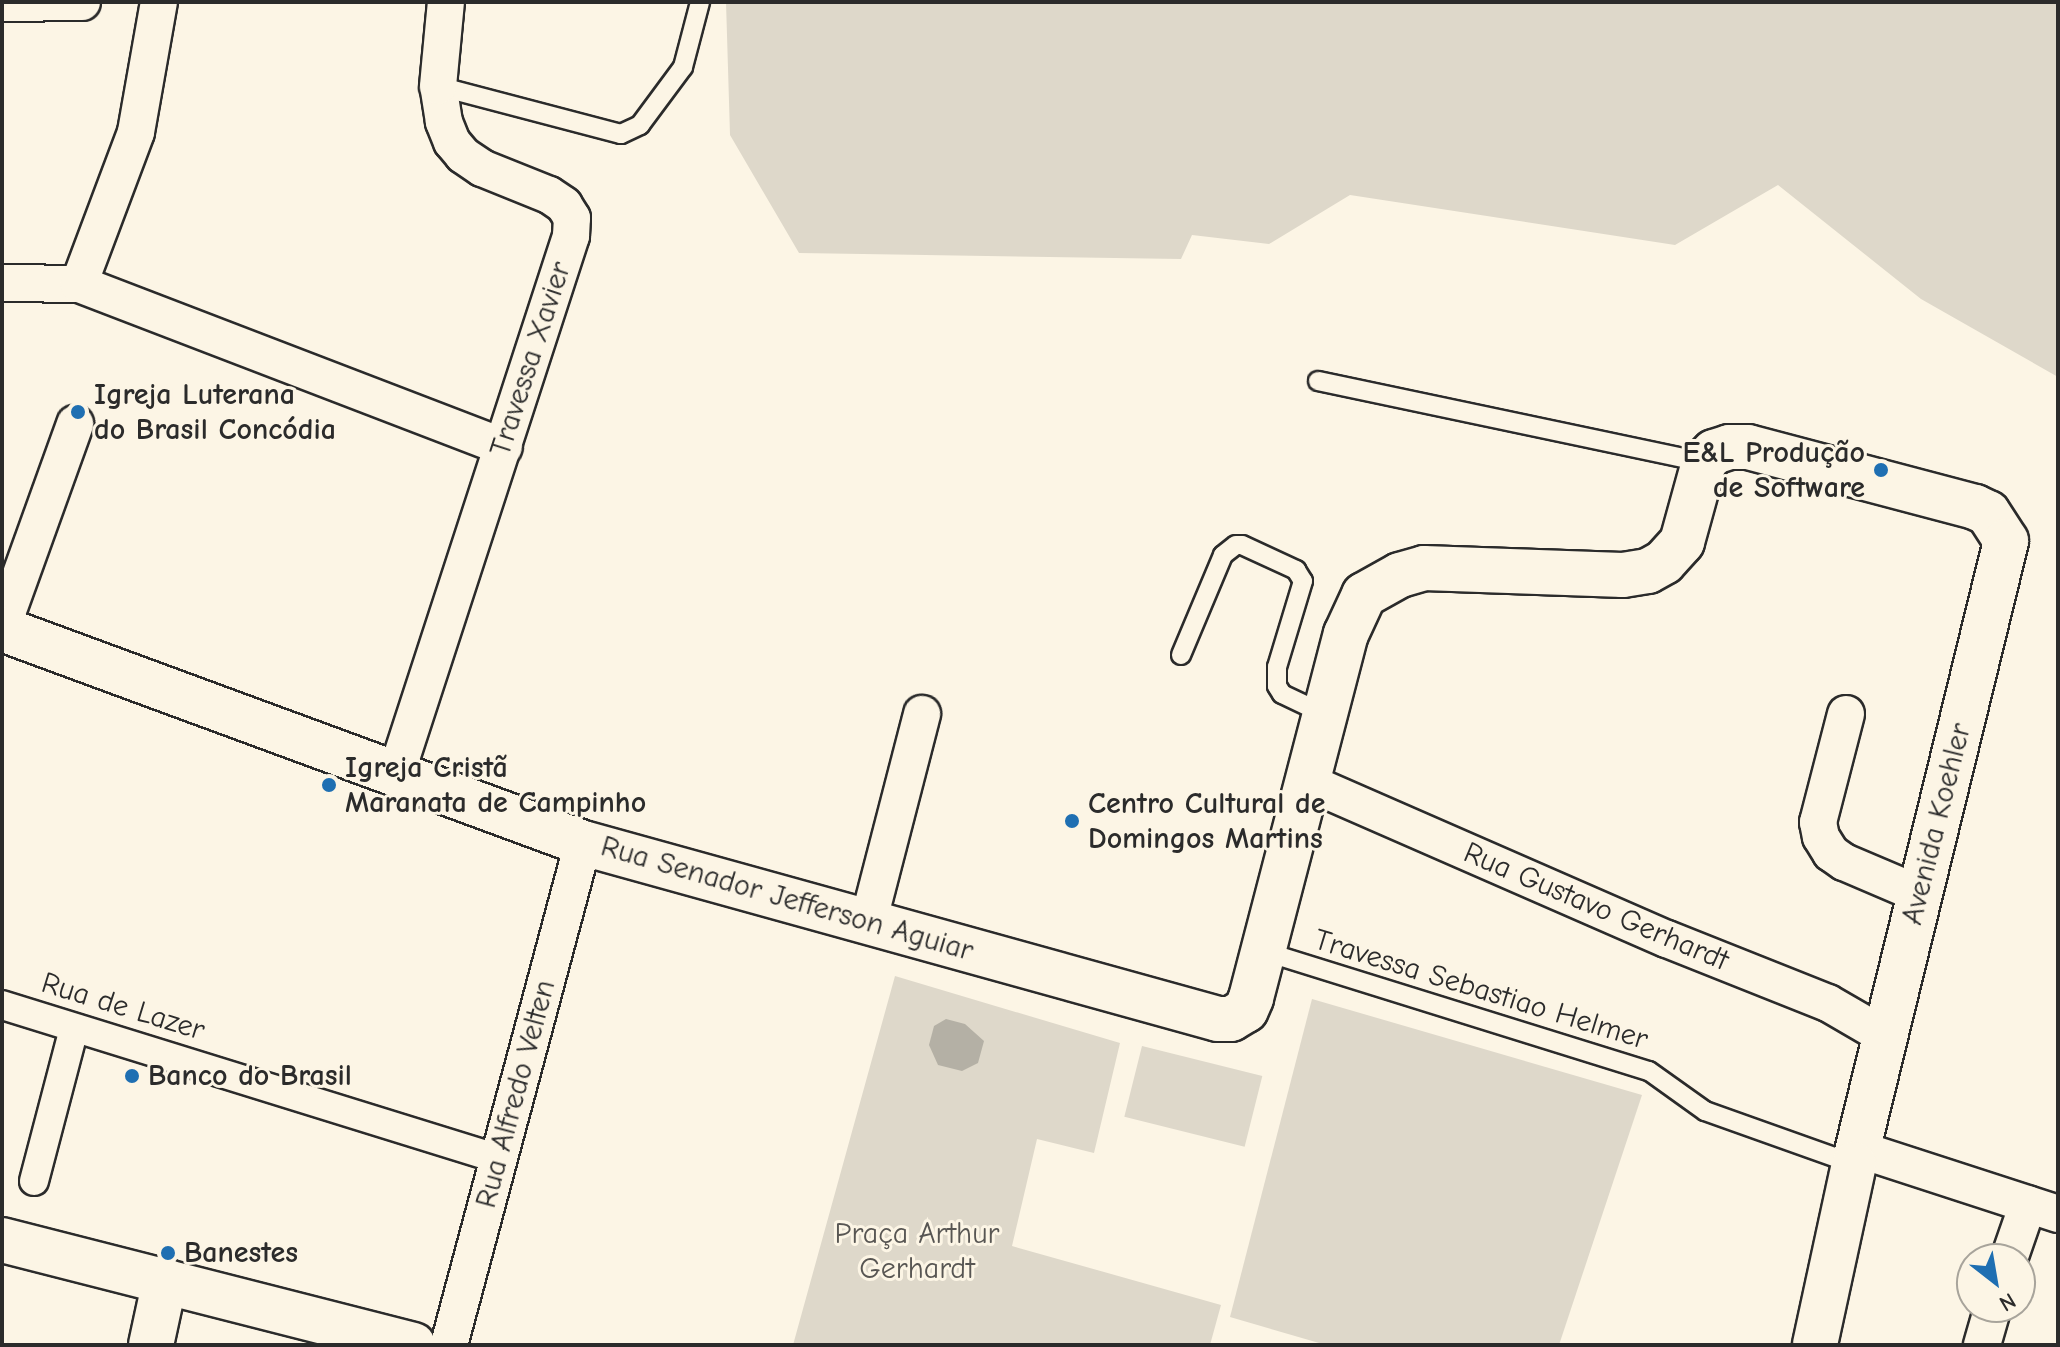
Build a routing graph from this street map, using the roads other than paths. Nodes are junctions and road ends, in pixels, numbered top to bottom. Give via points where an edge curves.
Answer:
1 (82, 2) edge
2 (159, 2) edge
3 (446, 2) edge
4 (2, 3) edge
5 (696, 6) edge
6 (438, 86) junction
7 (2, 283) edge
8 (79, 284) junction
9 (1318, 381) dead end
10 (75, 424) dead end
11 (504, 447) junction
12 (1704, 462) junction
13 (2, 628) edge
14 (1181, 655) dead end
15 (922, 714) dead end
16 (1324, 714) junction
17 (1846, 714) dead end
18 (396, 774) junction
19 (1305, 781) junction
20 (583, 843) junction
21 (1919, 894) junction
22 (868, 923) junction
23 (1263, 951) junction
24 (2, 1005) edge
25 (74, 1028) junction
26 (1885, 1036) junction
27 (1856, 1156) junction
28 (499, 1159) junction
29 (34, 1181) dead end
30 (2043, 1209) edge
31 (2, 1240) edge
32 (2020, 1243) edge
33 (165, 1280) junction
34 (1988, 1323) edge
35 (151, 1345) edge
36 (413, 1345) edge
37 (449, 1345) edge
38 (1815, 1345) edge
39 (1982, 1345) edge

1 - 4 street
2 - 8 street via 136,132
3 - 6 street, Travessa Xavier
5 - 6 lane via 683,67 640,125 621,134
6 - 11 street, Travessa Xavier via 444,122 463,155 549,195 572,218 571,236
7 - 8 street
8 - 11 street
9 - 12 lane
10 - 13 street
11 - 18 street, Travessa Xavier
12 - 16 street via 1682,542 1648,571 1623,575 1424,568 1364,595 1346,634
12 - 21 street, Avenida Koehler via 1714,452 1748,447 1975,507 1988,513 2006,541
13 - 18 street, Rua Senador Jefferson Aguiar
14 - 16 lane via 1223,555 1242,545 1296,570 1303,581 1277,667 1277,686 1282,694
15 - 22 street
16 - 19 street
17 - 21 street via 1818,822 1821,837 1844,862
18 - 20 street, Rua Senador Jefferson Aguiar
19 - 23 street
19 - 26 street, Rua Gustavo Gerhardt via 1828,1003
20 - 22 street, Rua Senador Jefferson Aguiar
20 - 28 street, Rua Alfredo Velten
21 - 26 street, Avenida Koehler
22 - 23 street, Rua Senador Jefferson Aguiar via 1218,1019 1246,1010
23 - 27 lane, Travessa Sebastiao Helmer via 1649,1071 1705,1111
24 - 25 street, Rua de Lazer
25 - 28 street, Rua de Lazer
25 - 29 street
26 - 27 street, Avenida Koehler
27 - 30 street
27 - 38 street, Avenida Koehler
28 - 37 street, Rua Alfredo Velten
30 - 32 street
31 - 33 street
33 - 35 street
33 - 36 street
34 - 39 street

